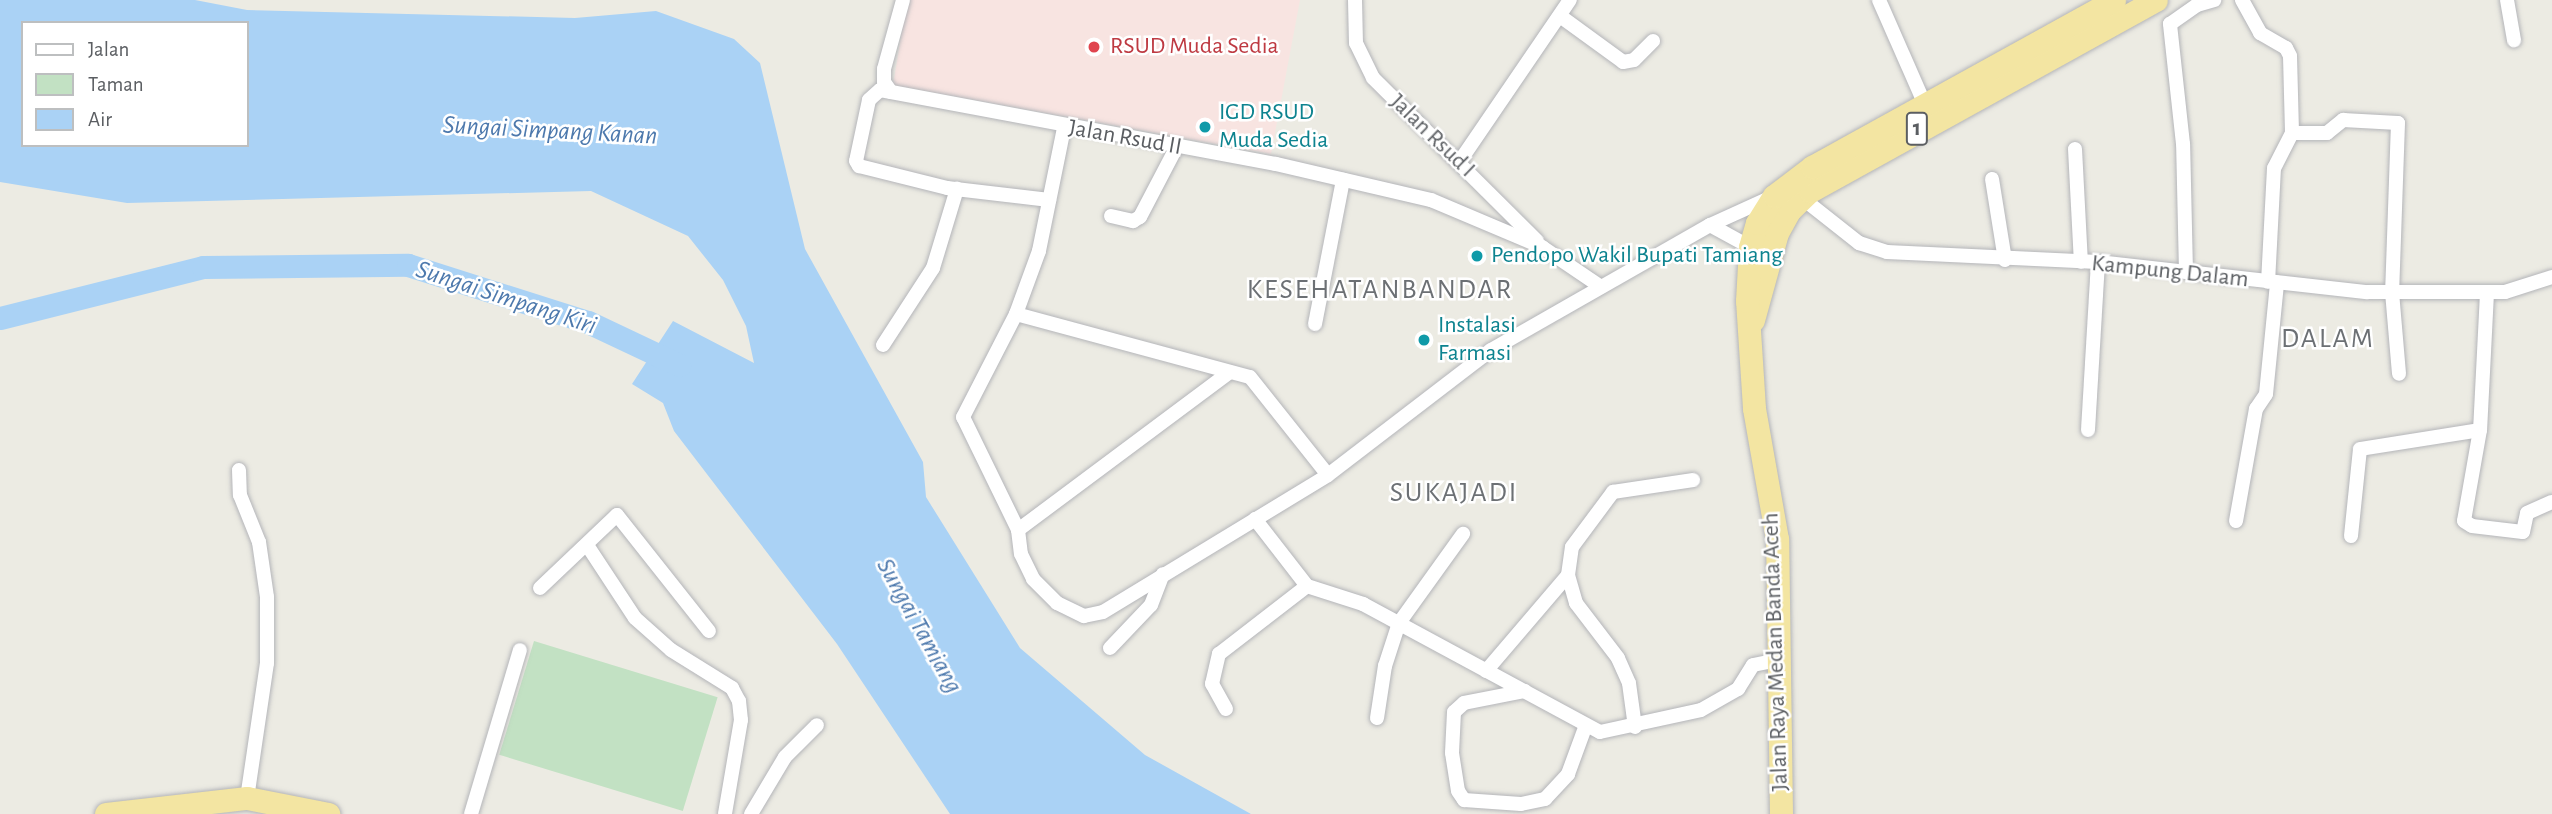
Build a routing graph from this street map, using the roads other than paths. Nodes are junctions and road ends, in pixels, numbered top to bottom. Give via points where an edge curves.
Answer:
1 (903, 0) edge
2 (1570, 0) edge
3 (1879, 0) edge
4 (2114, 0) edge
5 (2156, 0) edge
6 (2214, 0) edge
7 (2242, 0) edge
8 (2507, 0) edge
9 (2195, 3) edge
10 (1355, 4) edge
11 (1560, 16) junction
12 (2514, 40) dead end
13 (1653, 41) dead end
14 (2037, 53) junction
15 (891, 92) junction
16 (1926, 107) junction
17 (1064, 128) junction
18 (2292, 133) junction
19 (1176, 148) junction
20 (2075, 149) dead end
21 (1460, 162) junction
22 (1992, 179) dead end
23 (1343, 180) junction
24 (957, 189) junction
25 (1774, 196) junction
26 (1802, 198) junction
27 (1049, 200) junction
28 (1111, 216) dead end
29 (1710, 225) junction
30 (1542, 247) junction
31 (1750, 247) junction
32 (2006, 260) junction
33 (2081, 262) junction
34 (2098, 262) junction
35 (2186, 272) junction
36 (2552, 277) edge
37 (2272, 283) junction
38 (1601, 287) junction
39 (2392, 292) junction
40 (2487, 293) junction
41 (1016, 314) junction
42 (1751, 323) junction
43 (1315, 324) dead end
44 (883, 345) dead end
45 (1230, 372) junction
46 (2399, 374) dead end
47 (2088, 430) dead end
48 (2480, 430) junction
49 (239, 470) dead end
50 (1328, 475) junction
51 (1693, 480) dead end
52 (2552, 502) edge
53 (1255, 519) junction
54 (2236, 520) dead end
55 (1017, 530) junction
56 (1463, 534) dead end
57 (2351, 536) dead end
58 (587, 545) junction
59 (1163, 574) junction
60 (1568, 575) junction
61 (1307, 586) junction
62 (540, 588) dead end
63 (1399, 623) junction
64 (709, 631) dead end
65 (1110, 648) dead end
66 (520, 650) dead end
67 (1778, 660) junction
68 (1486, 671) junction
69 (1525, 691) junction
70 (1226, 709) dead end
71 (1377, 718) dead end
72 (817, 725) dead end
73 (1586, 725) junction
74 (1635, 727) junction
75 (247, 798) junction
76 (282, 808) edge
77 (106, 814) edge
78 (328, 814) edge
79 (471, 814) edge
80 (725, 814) edge
81 (751, 814) edge
82 (1781, 814) edge

1 - 15 street via 884,69 884,82
2 - 11 street
3 - 16 street
4 - 14 highway, Jalan Raya Medan Banda Aceh / 1
5 - 14 highway, Jalan Raya Medan Banda Aceh / 1
6 - 9 street
7 - 18 street via 2260,33 2290,53
8 - 12 street
9 - 35 street via 2172,19 2170,27 2183,144
10 - 21 street, Jalan Rsud I via 1356,43 1373,78
11 - 13 street via 1623,62 1634,61
11 - 21 street
14 - 16 highway, Jalan Raya Medan Banda Aceh / 1
14 - 26 highway, Jalan Raya Medan Banda Aceh / 1
15 - 17 street, Jalan Rsud II
15 - 24 street via 880,90 869,100 857,164
16 - 25 highway, Jalan Raya Medan Banda Aceh / 1 via 1812,167
17 - 19 street, Jalan Rsud II
17 - 27 street
18 - 37 street via 2274,168
18 - 39 street via 2327,134 2343,120 2398,123
19 - 23 street, Jalan Rsud II
19 - 28 street via 1140,218
20 - 33 street
21 - 30 street, Jalan Rsud I
22 - 32 street
23 - 30 street, Jalan Rsud II via 1450,206
23 - 43 street
24 - 27 street
24 - 44 street via 933,268
25 - 29 street
25 - 31 highway, Jalan Raya Medan Banda Aceh / 1 via 1757,223
26 - 32 street, Kampung Dalam via 1866,247
26 - 42 highway, Jalan Raya Medan Banda Aceh / 1 via 1777,233
27 - 41 street via 1039,251
29 - 31 street
29 - 38 street
30 - 38 street, Jalan Rsud II
31 - 42 highway, Jalan Raya Medan Banda Aceh / 1 via 1747,290
32 - 33 street, Kampung Dalam
33 - 34 street, Kampung Dalam
34 - 35 street, Kampung Dalam
34 - 47 street
35 - 37 street, Kampung Dalam
36 - 40 street, Kampung Dalam via 2517,290
37 - 39 street, Kampung Dalam
37 - 54 street via 2266,394 2256,409
38 - 50 street via 1491,350
39 - 40 street, Kampung Dalam
39 - 46 street
40 - 48 street
41 - 45 street
41 - 55 street via 963,417
42 - 67 highway, Jalan Raya Medan Banda Aceh / 1 via 1754,408 1777,539
45 - 50 street via 1253,380
45 - 55 street
48 - 52 street via 2465,524 2524,532 2527,513
48 - 57 street via 2360,449
49 - 75 street via 240,495 259,542 267,597 267,663
50 - 53 street
51 - 60 street via 1624,489 1608,496 1572,547
53 - 59 street
53 - 61 street
55 - 59 street via 1021,554 1033,579 1057,603 1080,615 1103,612
56 - 63 street
58 - 62 street
58 - 64 street via 612,518 621,518
58 - 80 street via 635,618 671,650 732,688 739,701 741,720
59 - 65 street via 1151,605
60 - 68 street
60 - 74 street via 1576,603 1618,658 1629,683
61 - 63 street via 1353,599
61 - 70 street via 1219,654 1212,684
63 - 68 street
63 - 71 street via 1385,666
66 - 79 street
67 - 74 street via 1753,665 1738,689 1701,710
67 - 82 highway, Jalan Raya Medan Banda Aceh / 1
68 - 69 street
69 - 73 street
69 - 73 street via 1464,703 1454,712 1452,753 1458,791 1464,800 1521,804 1545,799 1568,774
72 - 81 street via 785,757
73 - 74 street via 1611,733
75 - 76 highway
75 - 77 highway
76 - 78 highway

